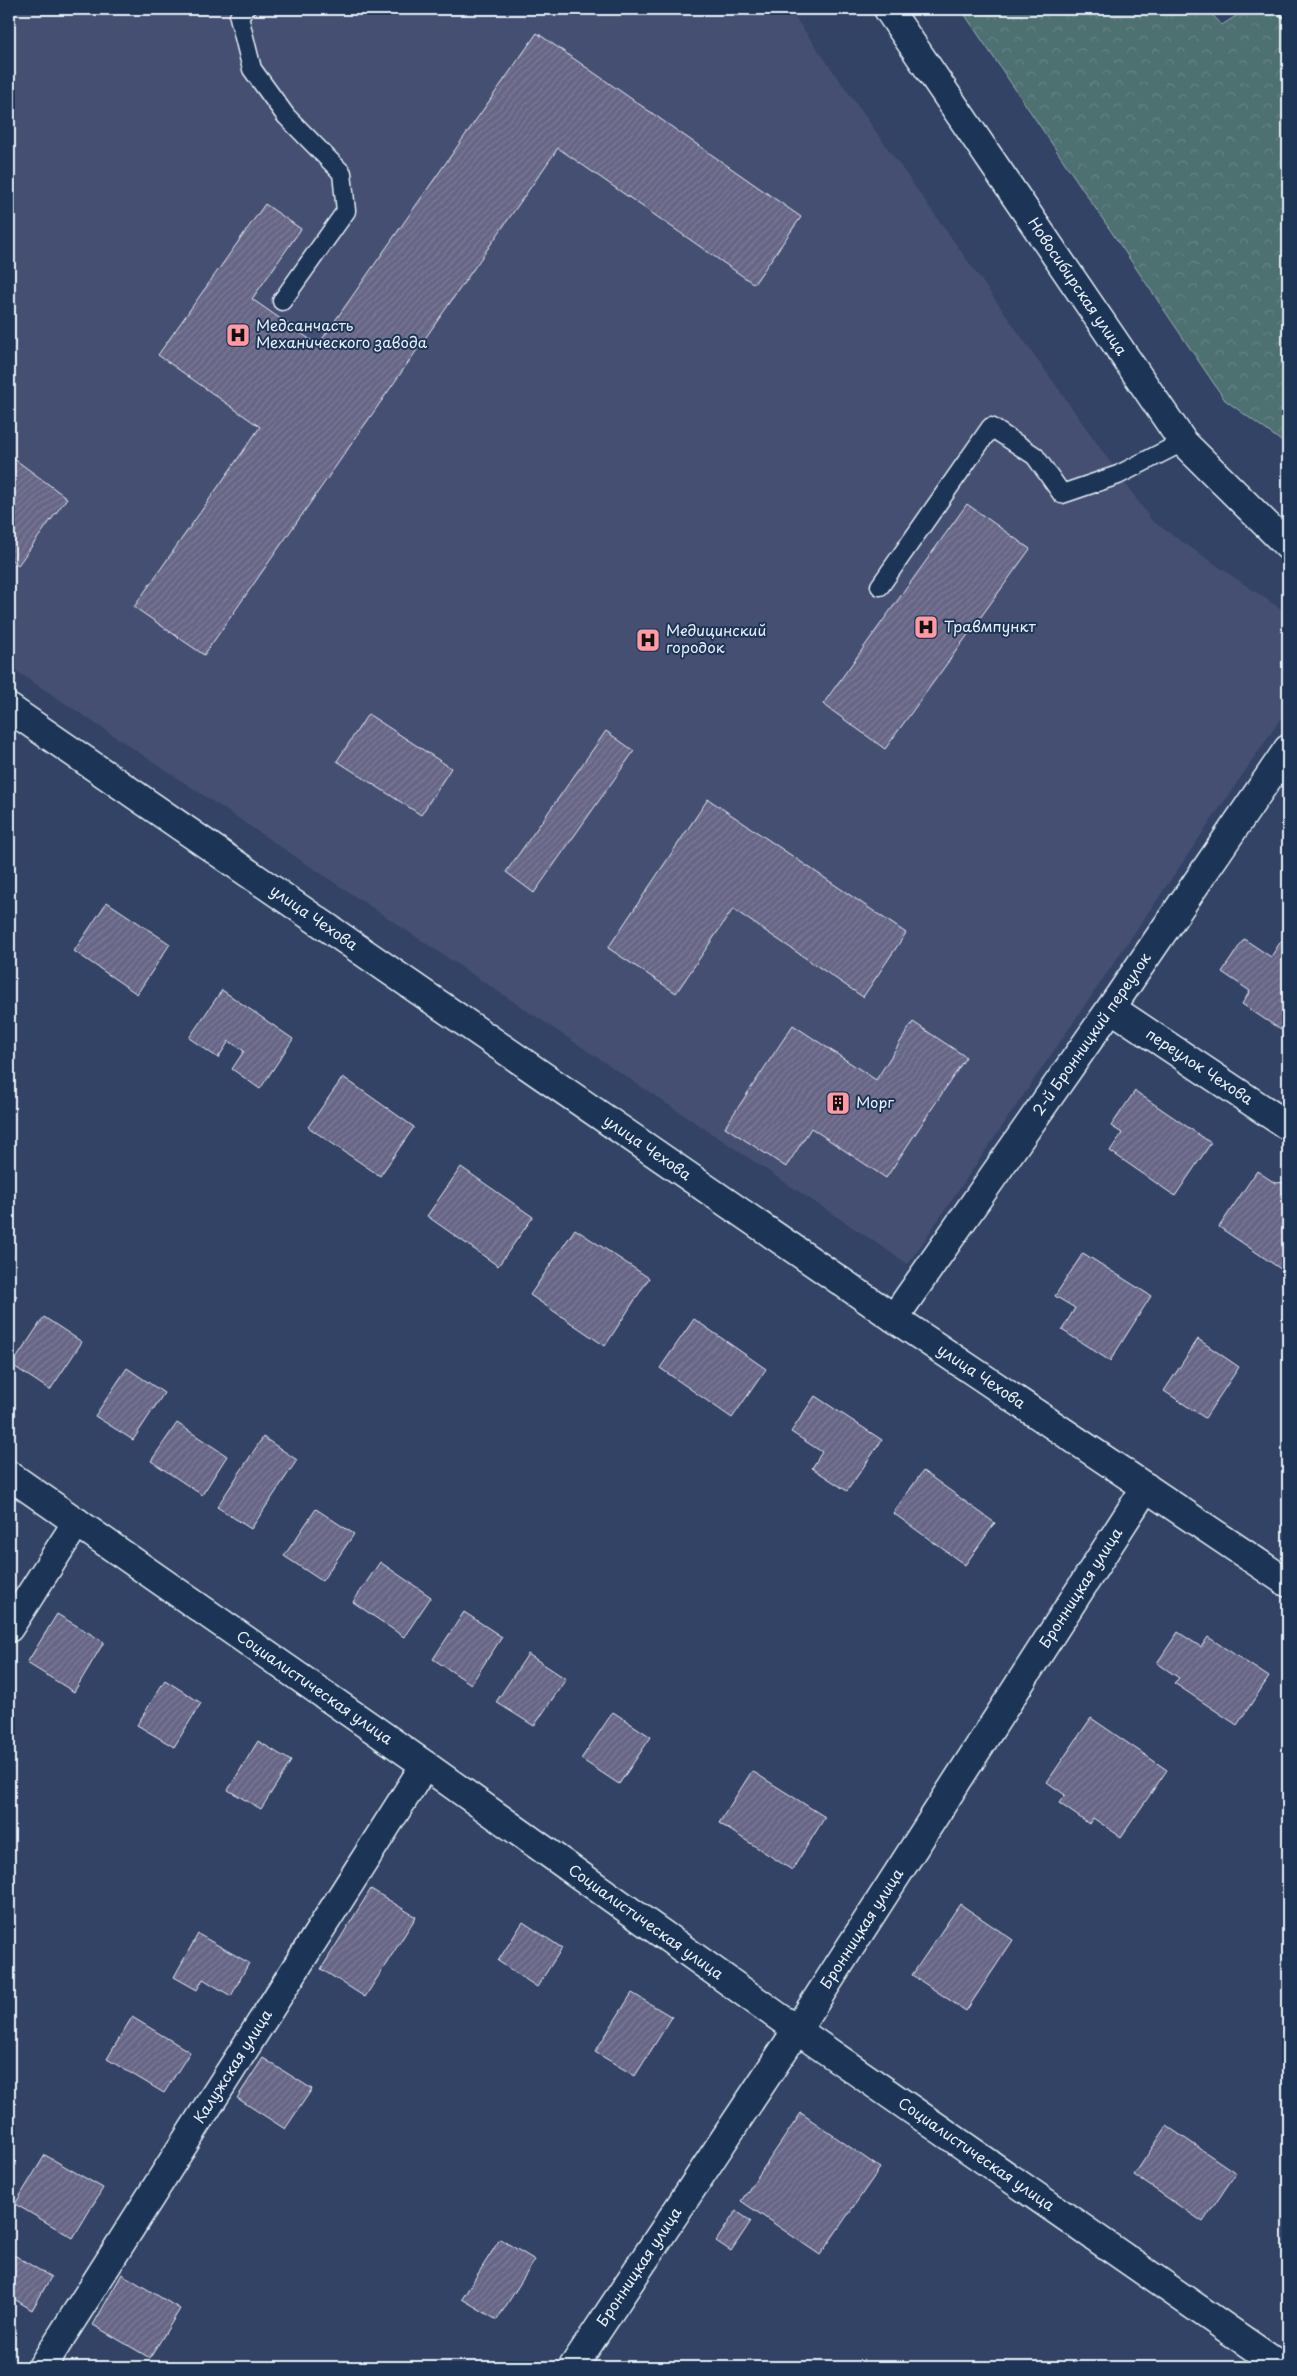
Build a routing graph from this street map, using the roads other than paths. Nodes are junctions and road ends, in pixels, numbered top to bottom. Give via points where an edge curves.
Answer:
1 (245, 9) edge
2 (888, 9) edge
3 (282, 302) dead end
4 (1183, 442) junction
5 (1288, 546) edge
6 (880, 586) dead end
7 (9, 708) edge
8 (1288, 749) edge
9 (1111, 1008) junction
10 (1288, 1126) edge
11 (894, 1318) junction
12 (9, 1475) edge
13 (1146, 1487) junction
14 (77, 1522) junction
15 (1288, 1583) edge
16 (9, 1628) edge
17 (424, 1765) junction
18 (797, 2030) junction
19 (42, 2367) edge
20 (573, 2367) edge
21 (1282, 2367) edge

1 - 3 lane via 239,17 252,70 286,116 342,173 346,211
2 - 4 street, Новосибирская улица
4 - 5 street, Новосибирская улица
4 - 6 lane via 1118,474 1062,494 1035,456 991,427
7 - 11 street, улица Чехова
8 - 9 street, 2-й Бронницкий переулок
9 - 10 street, переулок Чехова
9 - 11 street, 2-й Бронницкий переулок
11 - 13 street, улица Чехова
12 - 14 street, Социалистическая улица
13 - 15 street, улица Чехова
13 - 18 street, Бронницкая улица
14 - 16 street
14 - 17 street, Социалистическая улица
17 - 18 street, Социалистическая улица
17 - 19 street, Калужская улица
18 - 20 street, Бронницкая улица
18 - 21 street, Социалистическая улица

